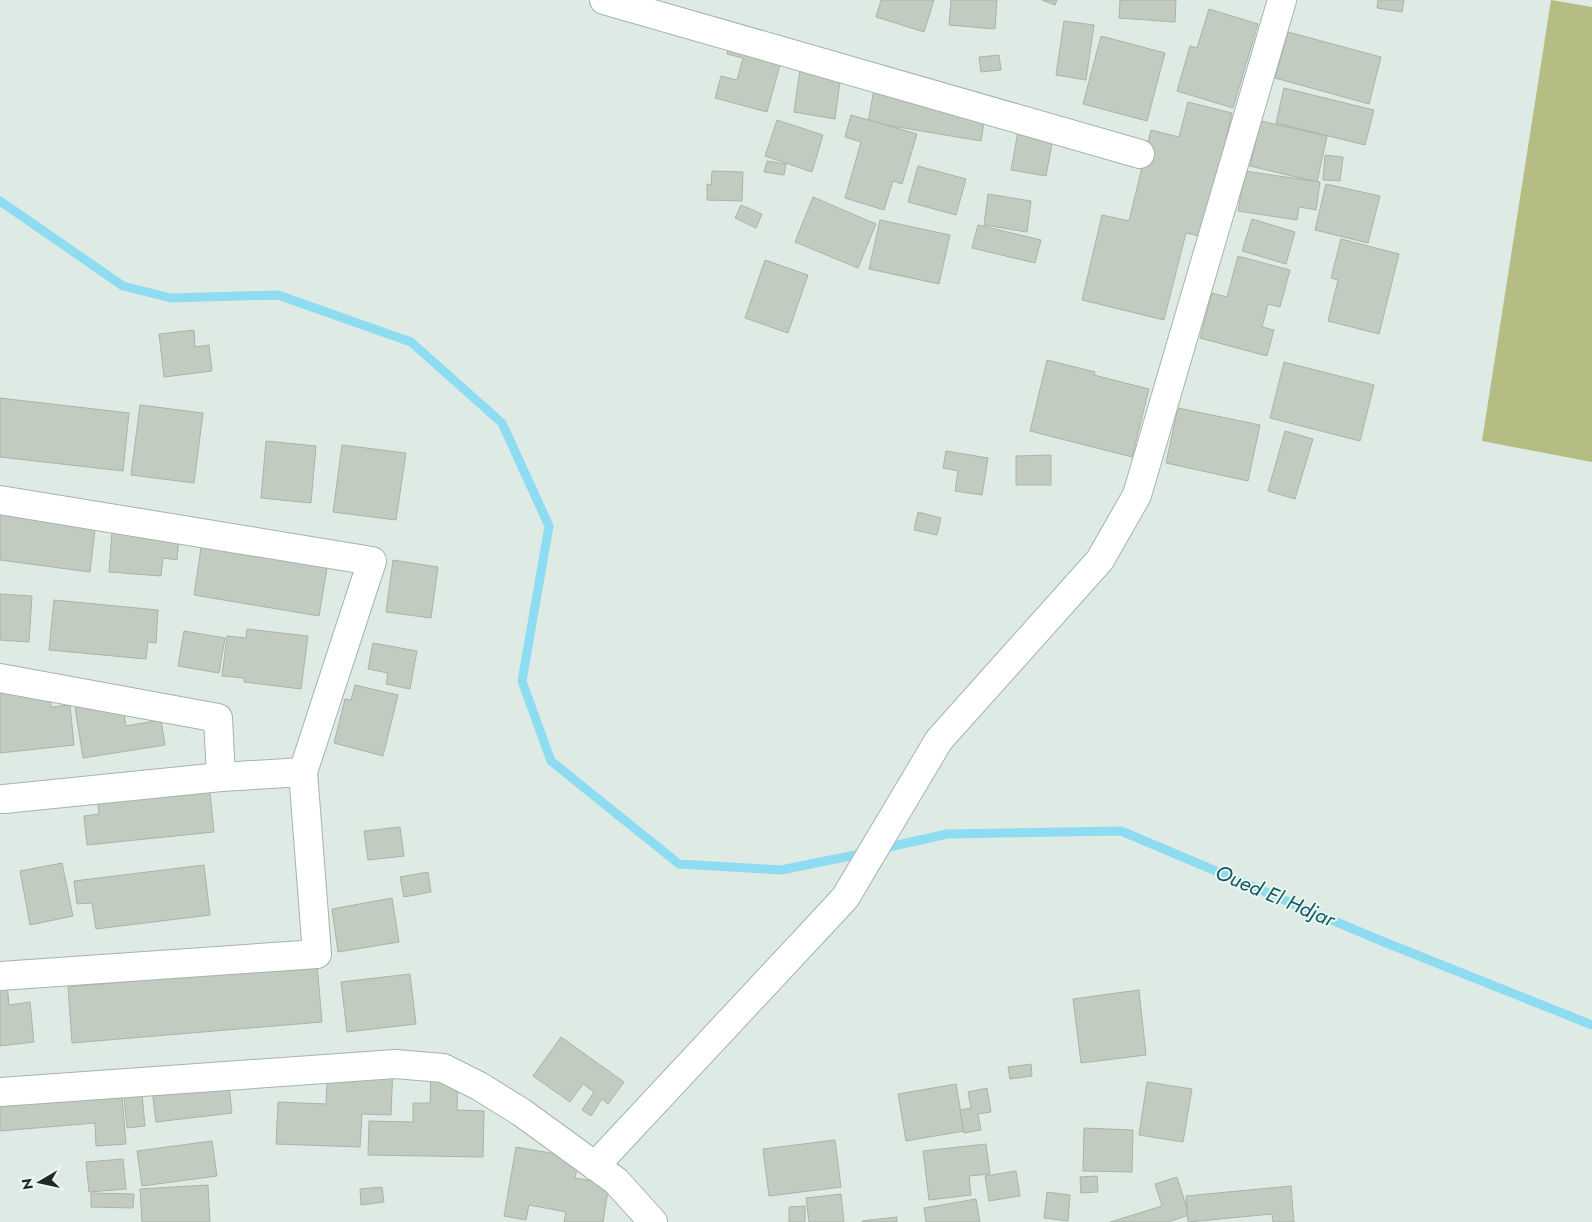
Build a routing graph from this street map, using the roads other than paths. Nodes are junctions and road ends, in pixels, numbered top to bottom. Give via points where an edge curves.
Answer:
1 (604, 0) edge
2 (1282, 0) edge
3 (1140, 154) dead end
4 (0, 500) edge
5 (0, 678) edge
6 (303, 772) junction
7 (221, 777) junction
8 (4, 799) dead end
9 (0, 976) edge
10 (0, 1092) edge
11 (596, 1166) junction
12 (653, 1222) edge

1 - 3 street
2 - 11 street via 1137,495 1100,560 940,740 845,898
4 - 6 street via 372,561
5 - 7 street via 218,718
6 - 7 street
6 - 9 street via 317,954
7 - 8 street
10 - 11 street via 395,1064 442,1068 521,1112
11 - 12 street via 616,1180

